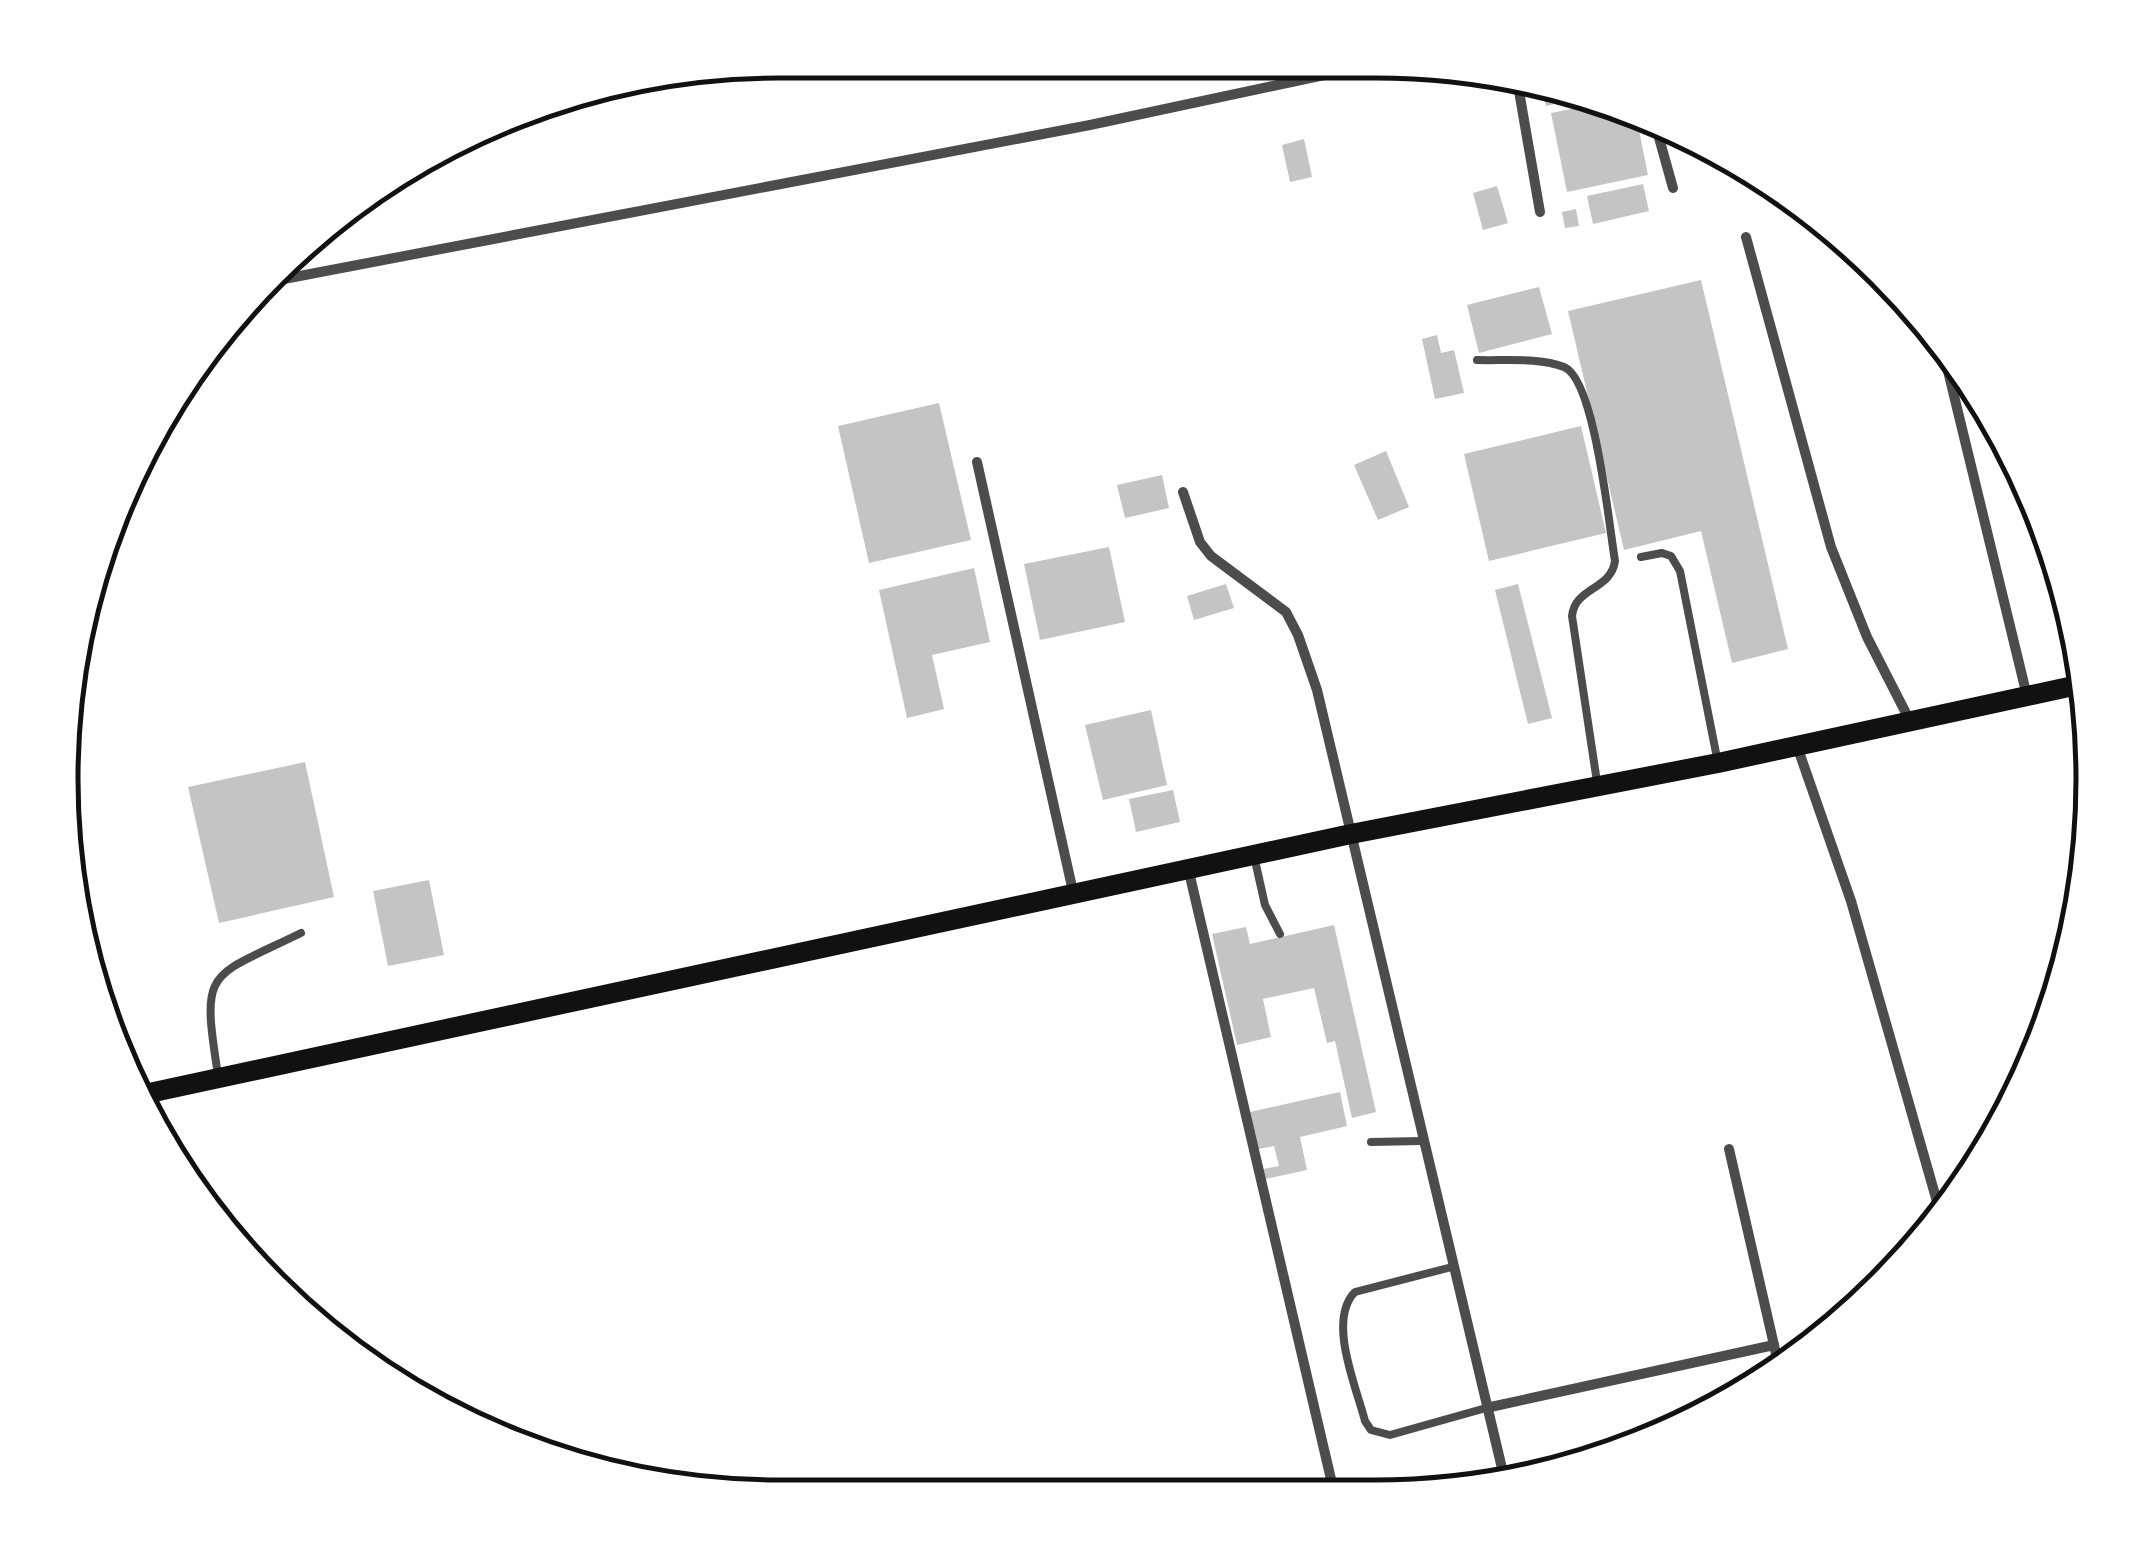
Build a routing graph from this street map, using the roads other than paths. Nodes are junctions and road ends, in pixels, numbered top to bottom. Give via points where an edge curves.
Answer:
1 (1310, 78) edge
2 (1519, 93) edge
3 (1659, 138) edge
4 (1673, 188) dead end
5 (1540, 212) dead end
6 (1746, 237) dead end
7 (288, 278) edge
8 (1477, 360) dead end
9 (1949, 377) edge
10 (977, 462) dead end
11 (1183, 492) dead end
12 (1641, 557) dead end
13 (2071, 687) edge
14 (2027, 696) junction
15 (1911, 722) junction
16 (1797, 746) junction
17 (1718, 763) junction
18 (1598, 784) junction
19 (1351, 834) junction
20 (1254, 856) junction
21 (1189, 872) junction
22 (1074, 896) junction
23 (302, 933) dead end
24 (1280, 934) dead end
25 (218, 1078) junction
26 (152, 1092) edge
27 (1422, 1141) junction
28 (1372, 1142) dead end
29 (1729, 1149) dead end
30 (1936, 1199) edge
31 (1452, 1267) junction
32 (1774, 1345) junction
33 (1776, 1353) edge
34 (1486, 1408) junction
35 (1502, 1468) edge
36 (1331, 1480) edge

1 - 7 street
2 - 5 street
3 - 4 street
6 - 15 street via 1832,547
8 - 18 lane via 1568,368 1591,417 1615,561 1608,580 1578,597 1572,616
9 - 14 street
10 - 22 street
11 - 19 street via 1211,556 1286,612 1298,634
12 - 17 lane via 1671,556 1680,571
13 - 14 main road
14 - 15 main road
15 - 16 main road
16 - 17 main road
16 - 30 street via 1856,917
17 - 18 main road
18 - 19 main road
19 - 20 main road
19 - 27 street
20 - 21 main road
20 - 24 lane via 1265,905
21 - 22 main road
21 - 36 street
22 - 25 main road
23 - 25 lane via 216,979 208,1011
25 - 26 main road
27 - 28 lane
27 - 31 street
29 - 32 street
31 - 34 street
31 - 34 lane via 1355,1292 1342,1314 1344,1338 1371,1430 1390,1436
32 - 33 street
32 - 34 street
34 - 35 street

